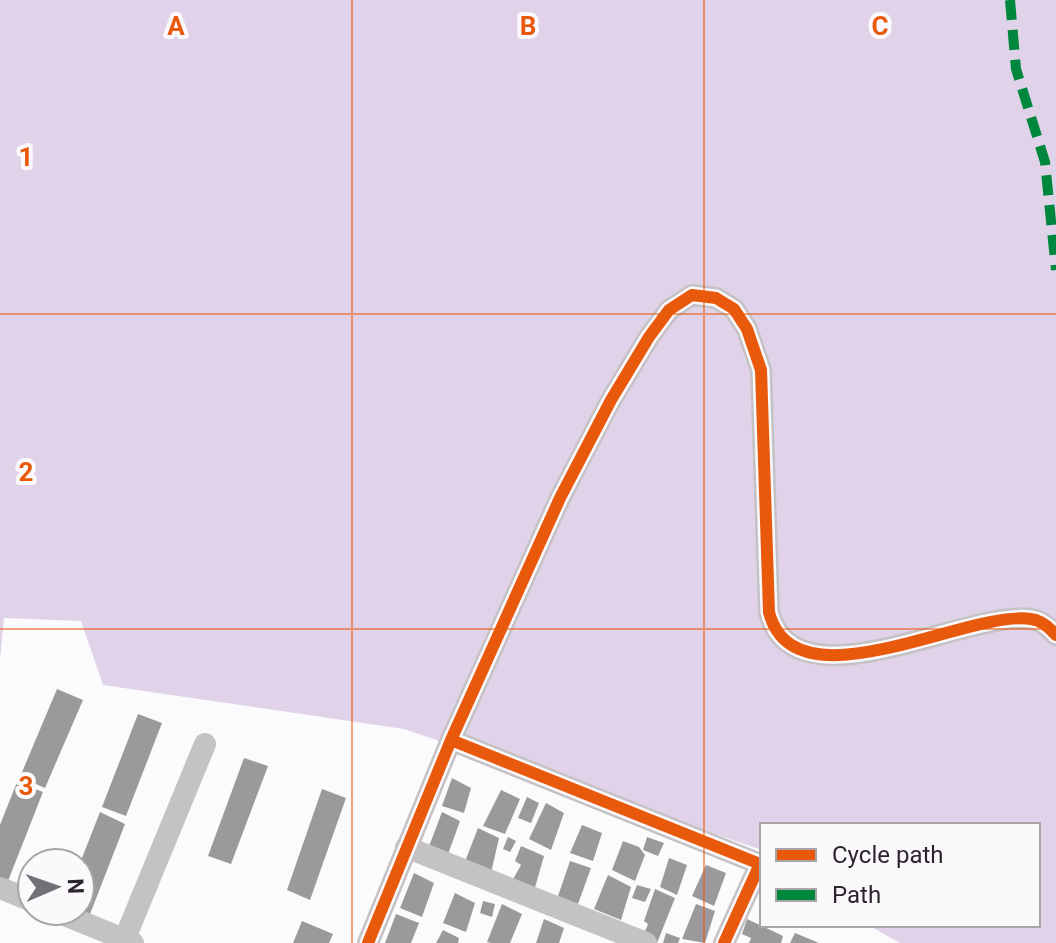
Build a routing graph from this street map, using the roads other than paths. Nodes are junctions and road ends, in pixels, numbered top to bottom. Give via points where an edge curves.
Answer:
1 (1056, 635) edge
2 (451, 740) junction
3 (205, 744) dead end
4 (406, 847) junction
5 (92, 927) edge
6 (127, 942) edge
7 (368, 943) edge
8 (646, 943) edge
9 (724, 943) edge

1 - 2 street via 1034,619 1017,618 836,654 798,649 779,638 769,612 761,370 734,309 716,298 692,295 669,310 611,400 560,498
2 - 4 street
2 - 9 street via 760,864
3 - 6 street
4 - 7 street
4 - 8 street
5 - 6 street

